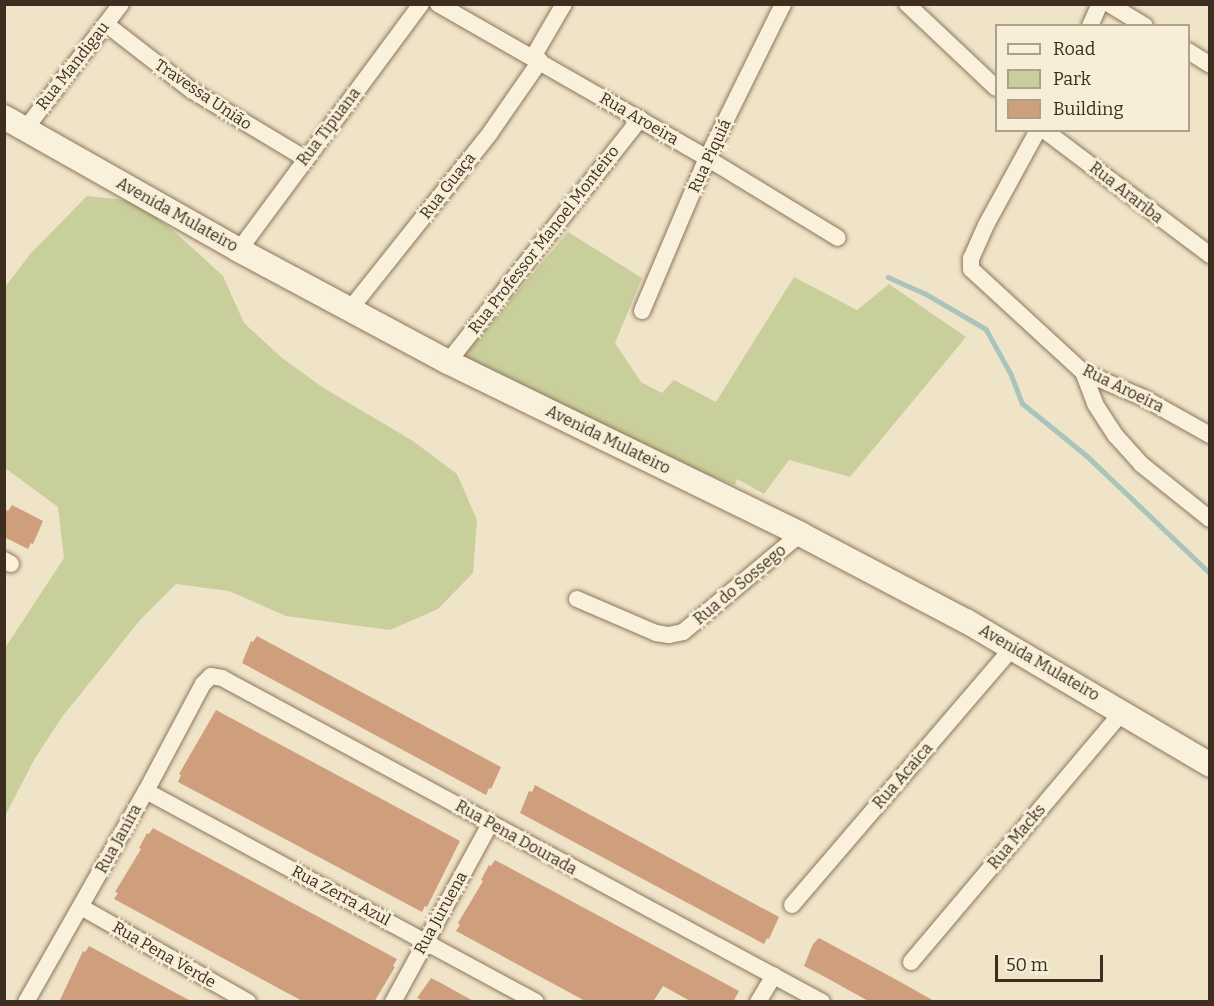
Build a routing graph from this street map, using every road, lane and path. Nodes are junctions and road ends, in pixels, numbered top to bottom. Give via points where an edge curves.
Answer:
1 (121, 4) edge
2 (421, 4) edge
3 (438, 4) edge
4 (564, 4) edge
5 (783, 4) edge
6 (907, 4) edge
7 (1100, 4) edge
8 (1109, 4) edge
9 (106, 24) junction
10 (1091, 24) edge
11 (1142, 24) edge
12 (1190, 52) edge
13 (537, 59) junction
14 (1209, 64) edge
15 (995, 86) edge
16 (4, 117) edge
17 (640, 119) junction
18 (26, 128) junction
19 (1037, 132) edge
20 (1047, 132) edge
21 (708, 158) junction
22 (306, 159) junction
23 (838, 238) dead end
24 (238, 250) junction
25 (1209, 255) edge
26 (351, 308) junction
27 (642, 310) dead end
28 (448, 362) junction
29 (1083, 372) junction
30 (1209, 435) edge
31 (1209, 519) edge
32 (800, 534) junction
33 (577, 599) dead end
34 (1013, 647) junction
35 (211, 676) joint
36 (1122, 712) junction
37 (1209, 765) edge
38 (146, 791) junction
39 (490, 824) junction
40 (792, 905) dead end
41 (81, 907) junction
42 (425, 942) junction
43 (911, 962) dead end
44 (774, 975) junction
45 (26, 1002) edge
46 (248, 1002) edge
47 (393, 1002) edge
48 (536, 1002) edge
49 (758, 1002) edge
50 (822, 1002) edge

1 - 9 street, Rua Mandigau
2 - 22 street, Rua Tipuana
3 - 13 street, Rua Aroeira
4 - 13 street, Rua Guaça
5 - 21 street, Rua Piquiá
6 - 15 street
7 - 10 street
8 - 11 street
9 - 18 street, Rua Mandigau
9 - 22 street, Travessa União via 191,90
12 - 14 street
13 - 17 street, Rua Aroeira
13 - 26 street, Rua Guaça via 490,133
16 - 18 street, Avenida Mulateiro
17 - 21 street, Rua Aroeira
17 - 28 street, Rua Professor Manoel Monteiro
18 - 24 street, Avenida Mulateiro
19 - 29 street, Rua Aroeira via 970,258 972,269
20 - 25 street, Rua Arariba
21 - 23 street, Rua Aroeira
21 - 27 street, Rua Piquiá
22 - 24 street, Rua Tipuana
24 - 26 street, Avenida Mulateiro
26 - 28 street, Avenida Mulateiro
28 - 32 street, Avenida Mulateiro
29 - 30 street, Rua Aroeira via 1144,398
29 - 31 street via 1095,404 1116,436 1141,464
32 - 33 street, Rua do Sossego via 683,632 656,633
32 - 34 street, Avenida Mulateiro
34 - 36 street, Avenida Mulateiro
34 - 40 street, Rua Acaica
35 - 38 street, Rua Janira via 203,684
35 - 39 street, Rua Pena Dourada via 222,678
36 - 37 street, Avenida Mulateiro
36 - 43 street, Rua Macks
38 - 41 street, Rua Janira
38 - 42 street, Rua Zerra Azul
39 - 42 street, Rua Juruena
39 - 44 street, Rua Pena Dourada
41 - 45 street, Rua Janira
41 - 46 street, Rua Pena Verde
42 - 47 street, Rua Juruena
42 - 48 street, Rua Zerra Azul
44 - 49 street
44 - 50 street, Rua Pena Dourada

